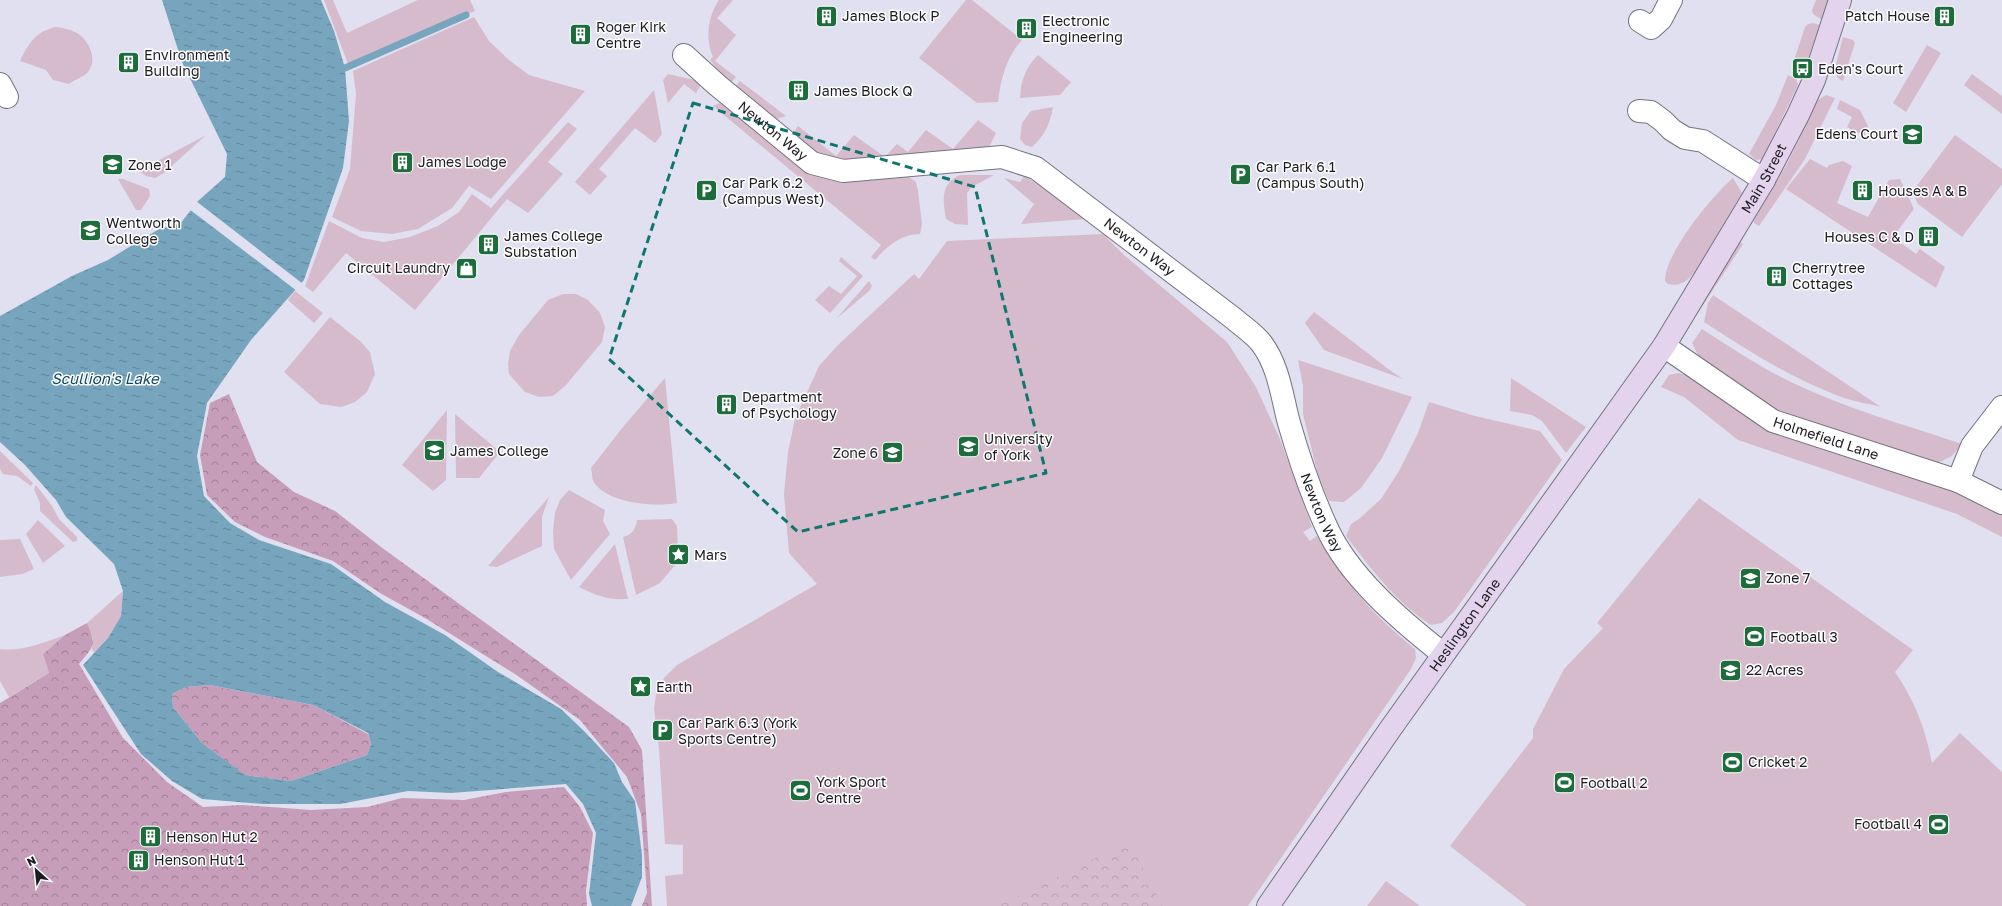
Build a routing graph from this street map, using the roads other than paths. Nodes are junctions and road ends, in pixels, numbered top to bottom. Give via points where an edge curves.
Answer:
1 (1671, 0) edge
2 (1840, 0) edge
3 (1640, 21) dead end
4 (684, 55) dead end
5 (1639, 112) dead end
6 (1764, 180) junction
7 (1664, 346) junction
8 (2002, 407) edge
9 (1958, 481) junction
10 (2002, 503) edge
11 (1443, 654) junction
12 (1268, 906) edge

1 - 3 street via 1661,19 1651,28
2 - 6 street, Main Street via 1814,80
4 - 11 street, Newton Way via 812,162 843,171 1002,157 1036,168 1232,318 1262,344 1281,383 1304,473 1326,527 1348,566 1412,630
5 - 6 street via 1651,112 1685,138 1703,141
6 - 7 street, Main Street
7 - 9 street, Holmefield Lane via 1773,421
7 - 11 street, Heslington Lane
8 - 9 street via 1972,446
9 - 10 street, Holmefield Lane
11 - 12 street, Heslington Lane

